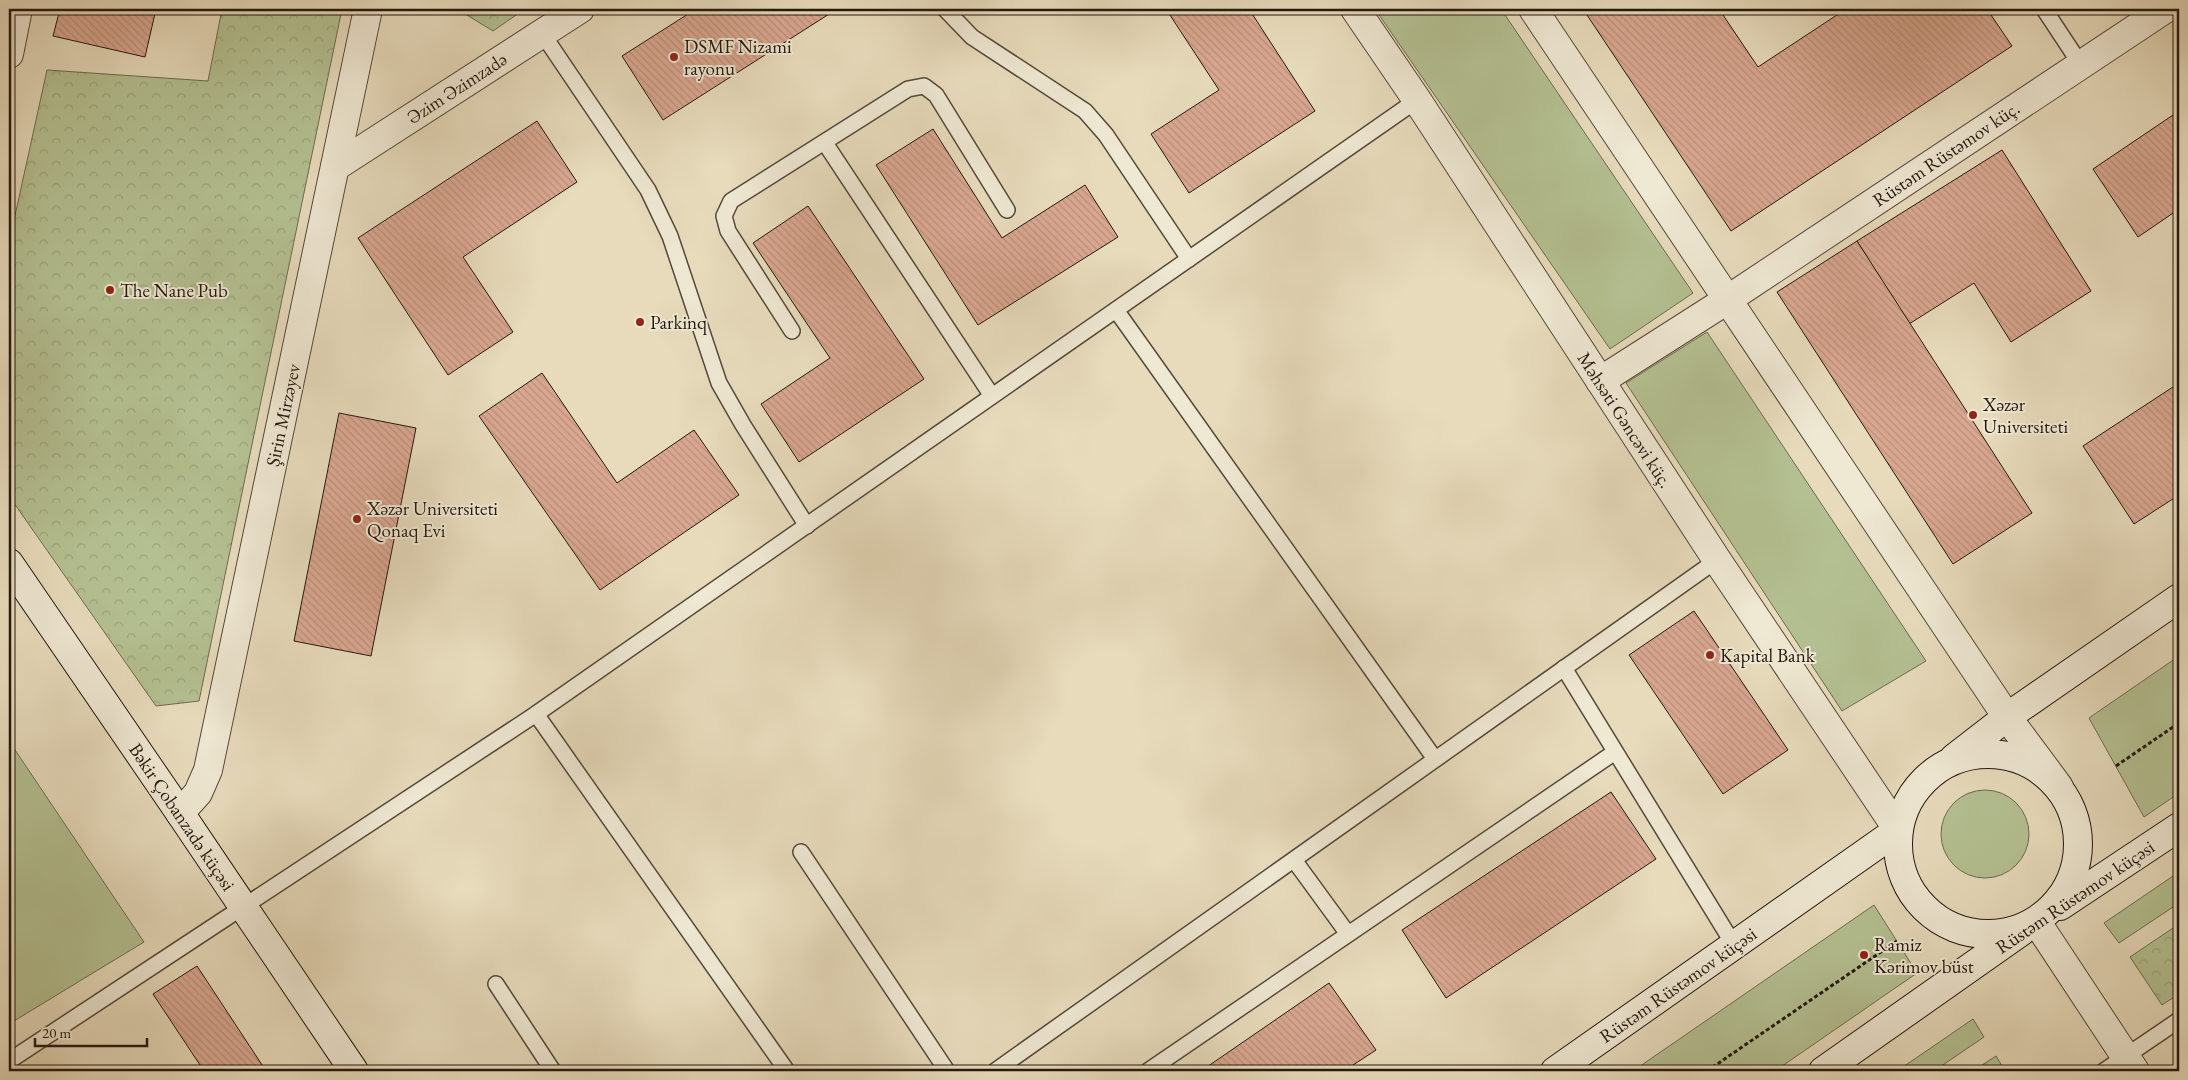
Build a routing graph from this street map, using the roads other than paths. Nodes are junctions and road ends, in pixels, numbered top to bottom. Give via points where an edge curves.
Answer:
1 (18, 9) edge
2 (368, 9) edge
3 (580, 9) edge
4 (945, 9) edge
5 (1355, 9) edge
6 (1533, 9) edge
7 (2044, 9) edge
8 (2163, 9) edge
9 (542, 34) junction
10 (9, 54) edge
11 (2081, 65) junction
12 (1417, 100) junction
13 (825, 143) junction
14 (335, 167) junction
15 (1007, 210) dead end
16 (1189, 259) junction
17 (1727, 300) junction
18 (1116, 310) junction
19 (792, 330) dead end
20 (1600, 381) junction
21 (992, 396) junction
22 (807, 526) junction
23 (1717, 560) junction
24 (9, 563) edge
25 (2179, 598) edge
26 (1564, 668) junction
27 (536, 714) junction
28 (2007, 718) junction
29 (1616, 752) junction
30 (1435, 759) junction
31 (1945, 764) junction
32 (2059, 787) junction
33 (180, 812) junction
34 (2179, 827) edge
35 (1898, 830) junction
36 (801, 852) dead end
37 (1294, 860) junction
38 (243, 906) junction
39 (2036, 921) junction
40 (1348, 934) junction
41 (1734, 945) junction
42 (496, 984) dead end
43 (2179, 1020) edge
44 (9, 1061) edge
45 (2122, 1066) edge
46 (354, 1071) edge
47 (553, 1071) edge
48 (788, 1071) edge
49 (947, 1071) edge
50 (994, 1071) edge
51 (1148, 1071) edge
52 (1555, 1071) edge
53 (1823, 1071) edge

1 - 10 street
2 - 14 street, Şirin Mirzəyev
3 - 9 street, Əzim Əzimzadə
4 - 16 lane via 972,37 1085,111 1106,135
5 - 12 street, Məhsəti Gəncəvi küç.
6 - 17 street
7 - 11 lane
8 - 11 street, Rüstəm Rüstəmov küç.
9 - 14 street, Əzim Əzimzadə
9 - 22 lane via 648,190 670,236 720,384
11 - 17 street, Rüstəm Rüstəmov küç.
12 - 16 lane
12 - 20 street, Məhsəti Gəncəvi küç.
13 - 15 lane via 908,89 924,86 936,95
13 - 19 lane via 731,201 724,216 728,231
13 - 21 lane
14 - 33 street, Şirin Mirzəyev via 208,770 198,793
16 - 18 lane
17 - 20 street, Rüstəm Rüstəmov küç.
17 - 28 street
18 - 21 lane
18 - 30 lane
20 - 23 street, Məhsəti Gəncəvi küç.
21 - 22 lane
22 - 27 lane
23 - 26 lane
23 - 35 street, Məhsəti Gəncəvi küç.
24 - 33 street, Bəkir Çobanzadə küçəsi
25 - 28 street
26 - 29 lane
26 - 30 lane
27 - 38 lane
27 - 48 lane
28 - 31 street
28 - 32 street
29 - 40 lane
29 - 41 lane
30 - 37 lane
31 - 32 street via 1974,754 2006,755 2035,767
31 - 35 street via 1923,782 1907,804
32 - 39 street via 2074,814 2080,845 2074,876 2058,903
33 - 38 street, Bəkir Çobanzadə küçəsi
34 - 39 street, Rüstəm Rüstəmov küçəsi
35 - 39 street via 1898,857 1906,884 1922,906 1944,923 1973,934 2004,934
35 - 41 street, Rüstəm Rüstəmov küçəsi
36 - 49 lane
37 - 40 lane
37 - 50 lane
38 - 44 lane
38 - 46 street, Bəkir Çobanzadə küçəsi
39 - 45 street
39 - 53 street, Rüstəm Rüstəmov küçəsi
40 - 51 lane
41 - 52 street, Rüstəm Rüstəmov küçəsi
42 - 47 lane
43 - 45 lane

